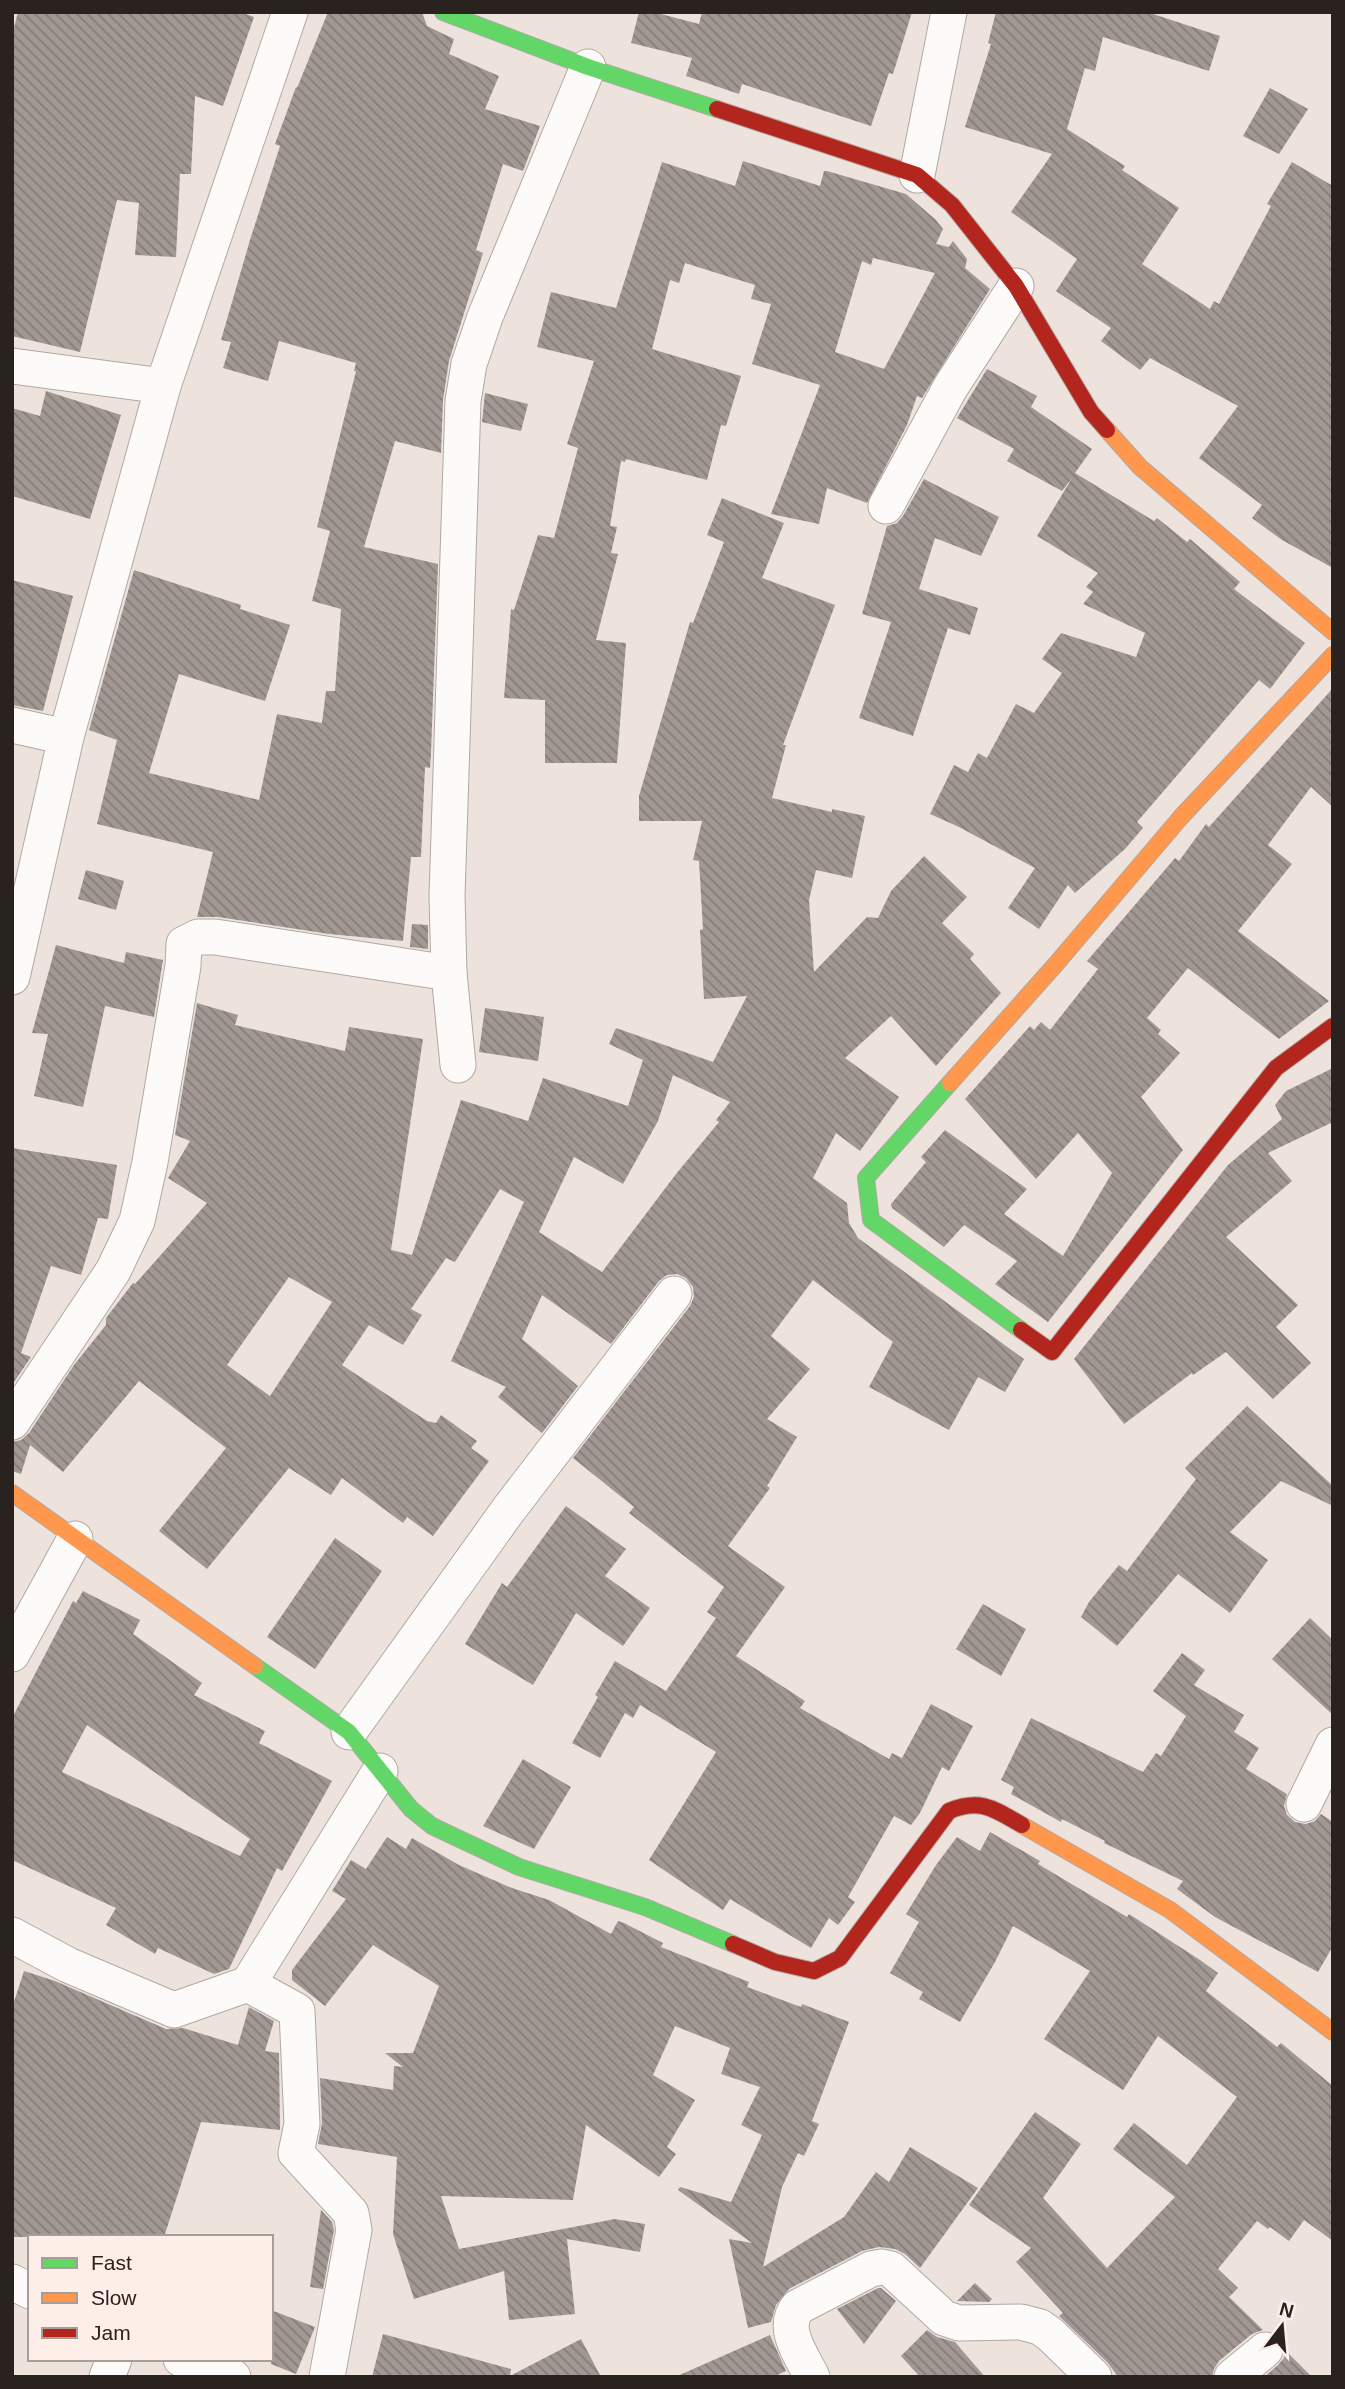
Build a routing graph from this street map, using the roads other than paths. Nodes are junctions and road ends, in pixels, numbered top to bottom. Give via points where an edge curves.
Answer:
1 (289, 12) edge
2 (443, 12) edge
3 (949, 12) edge
4 (588, 67) junction
5 (916, 175) junction
6 (1016, 286) junction
7 (12, 366) edge
8 (163, 386) junction
9 (886, 506) dead end
10 (1333, 632) edge
11 (1333, 655) edge
12 (12, 725) edge
13 (66, 737) junction
14 (449, 973) junction
15 (12, 976) edge
16 (1333, 1026) edge
17 (458, 1065) dead end
18 (674, 1294) dead end
19 (12, 1422) edge
20 (12, 1493) edge
21 (75, 1539) junction
22 (12, 1654) edge
23 (349, 1732) junction
24 (1333, 1745) edge
25 (380, 1772) junction
26 (1304, 1804) dead end
27 (12, 1935) edge
28 (248, 1984) junction
29 (1333, 2032) edge
30 (12, 2282) edge
31 (28, 2290) edge
32 (1265, 2350) dead end
33 (187, 2361) edge
34 (233, 2377) edge
35 (327, 2377) edge
36 (813, 2377) edge
37 (1094, 2377) edge
38 (1231, 2377) edge

1 - 8 street
2 - 4 street
3 - 5 street
4 - 5 street
4 - 14 street via 485,317 469,364 463,401 447,896
5 - 6 street via 952,205
6 - 9 street via 950,388
6 - 10 street via 1091,412 1140,467
7 - 8 street
8 - 13 street
11 - 16 street via 1181,817 866,1178 871,1220 1052,1352 1276,1068
12 - 13 street
13 - 15 street
14 - 17 street
14 - 19 street via 215,937 198,937 184,944 137,1221 113,1271
18 - 23 street via 509,1509
20 - 21 street
21 - 22 street
21 - 23 street
23 - 25 street
24 - 26 street
25 - 28 street
25 - 29 street via 432,1826 519,1867 645,1907 775,1962 814,1971 840,1958 950,1811 965,1804 990,1807 1170,1910
27 - 28 street via 68,1965 174,2010
28 - 35 street via 297,2011 302,2124 296,2152 351,2213 354,2230
30 - 31 street
32 - 38 street
33 - 34 street
36 - 37 street via 794,2341 792,2315 798,2307 882,2267 891,2269 944,2318 959,2323 1021,2322 1040,2327

